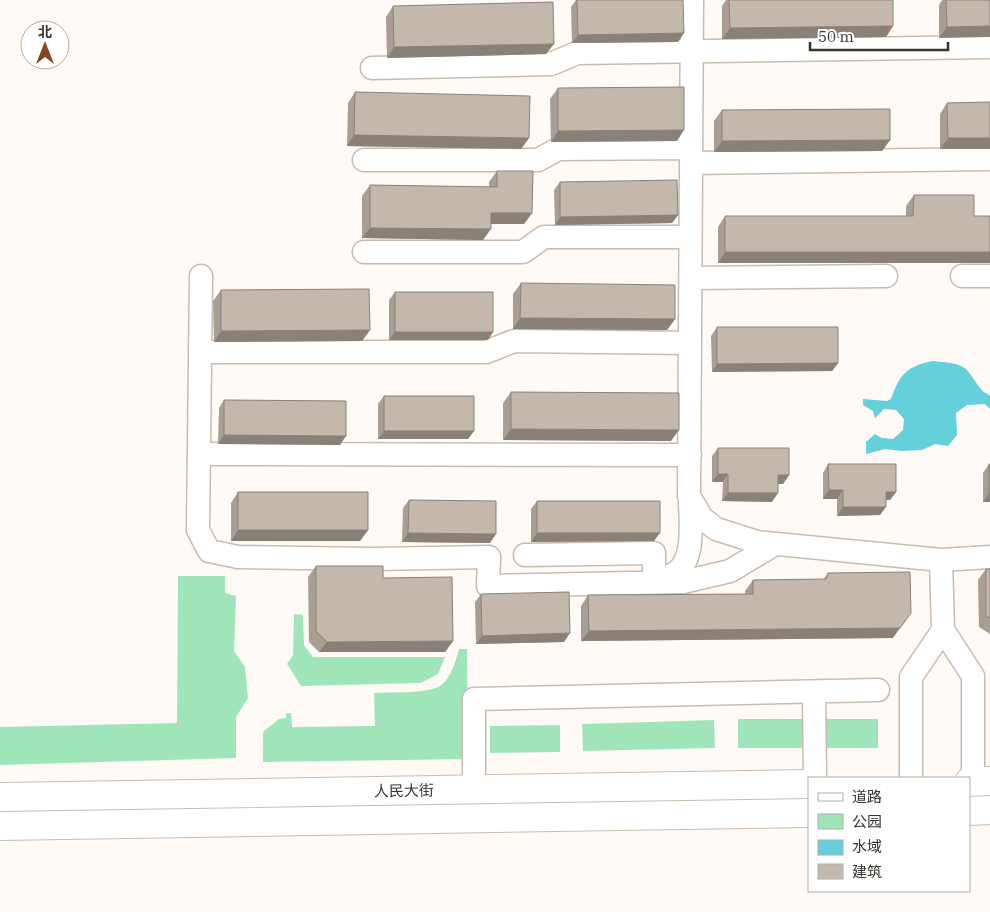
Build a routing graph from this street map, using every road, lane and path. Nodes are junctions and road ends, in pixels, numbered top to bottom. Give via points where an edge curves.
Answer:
1 (692, 0) edge
2 (990, 47) edge
3 (692, 51) junction
4 (372, 68) dead end
5 (691, 155) junction
6 (990, 159) edge
7 (364, 160) dead end
8 (690, 237) junction
9 (364, 252) dead end
10 (201, 276) dead end
11 (886, 276) dead end
12 (962, 276) dead end
13 (990, 276) edge
14 (691, 278) junction
15 (690, 343) junction
16 (200, 352) junction
17 (199, 454) junction
18 (690, 455) junction
19 (690, 496) junction
20 (775, 544) junction
21 (526, 555) dead end
22 (990, 557) edge
23 (941, 560) junction
24 (654, 583) junction
25 (943, 630) junction
26 (878, 690) dead end
27 (814, 692) junction
28 (815, 777) edge
29 (910, 777) edge
30 (977, 781) edge
31 (808, 784) edge
32 (474, 789) junction
33 (0, 797) edge
34 (990, 810) edge
35 (970, 811) edge
36 (808, 813) edge
37 (0, 826) edge

1 - 3 street
2 - 3 street
3 - 4 street via 577,53 551,64
3 - 5 street
5 - 6 street
5 - 7 street via 558,149 538,160
5 - 8 street
8 - 9 street via 544,237 524,252
8 - 14 street
10 - 16 street
11 - 14 street
12 - 13 street
14 - 15 street
15 - 16 street via 514,340 486,352
15 - 18 street
16 - 17 street
17 - 18 street
17 - 24 street via 198,530 210,551 238,557 488,557 488,586
18 - 19 street
19 - 20 street via 702,518 716,529
19 - 24 street via 691,539 686,560 677,572
20 - 23 street
20 - 24 street via 730,571 683,582
21 - 24 street via 654,554
22 - 23 street
23 - 25 street
25 - 29 street via 911,677
25 - 30 street via 973,676
26 - 27 street
27 - 28 street
27 - 32 street via 474,699
31 - 32 main road, 人民大街
32 - 33 main road, 人民大街
34 - 35 main road
36 - 37 main road, 人民大街

